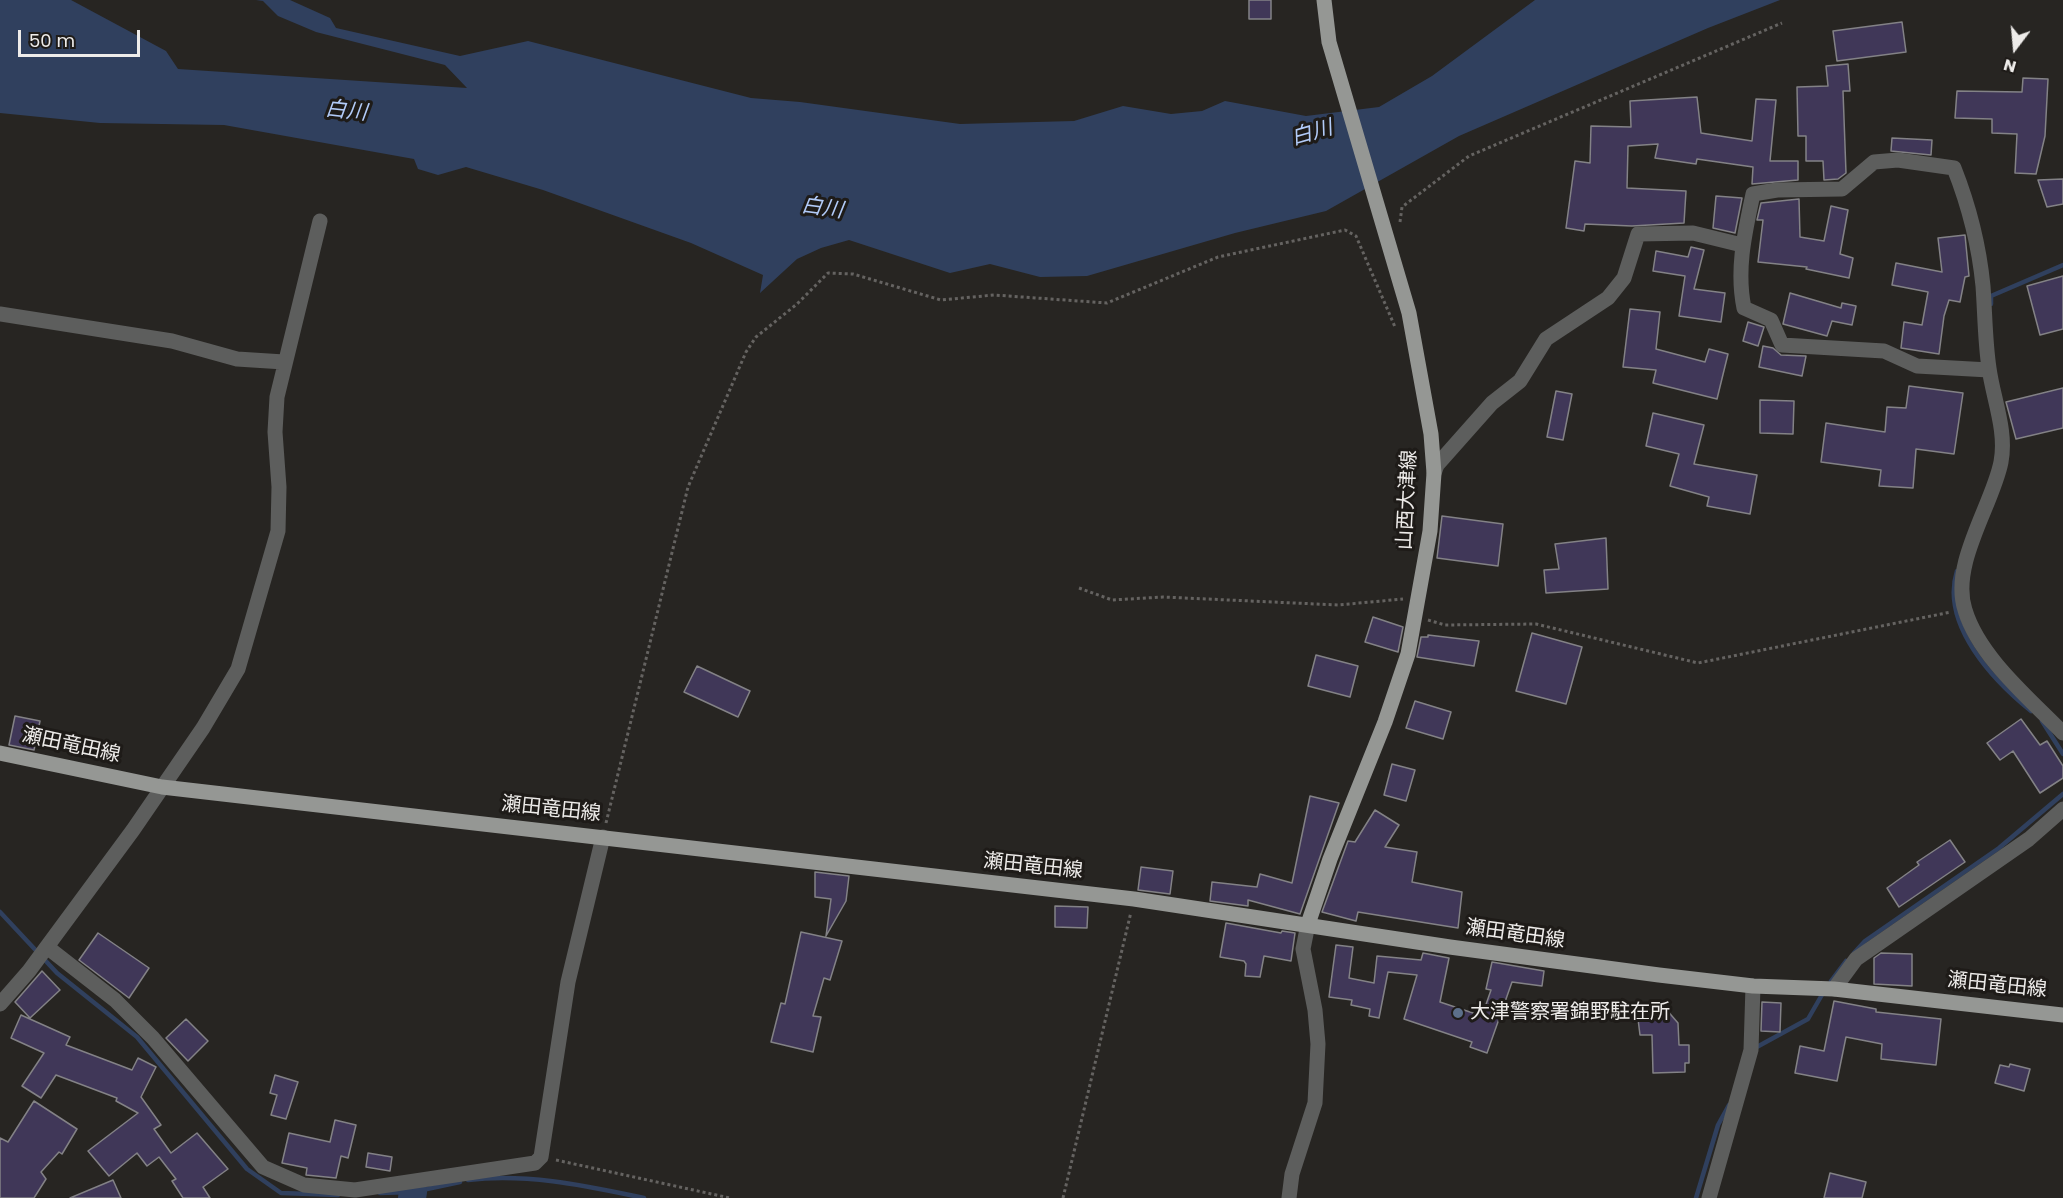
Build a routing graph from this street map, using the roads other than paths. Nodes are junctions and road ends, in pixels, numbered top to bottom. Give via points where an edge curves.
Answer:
1 (1324, 0) edge
2 (320, 221) dead end
3 (1742, 245) junction
4 (0, 314) edge
5 (284, 362) junction
6 (1989, 370) junction
7 (1434, 473) junction
8 (2063, 733) edge
9 (0, 753) edge
10 (162, 787) junction
11 (2063, 809) edge
12 (603, 837) junction
13 (1308, 924) junction
14 (46, 948) junction
15 (1753, 986) junction
16 (1834, 989) junction
17 (0, 1004) edge
18 (2063, 1015) edge
19 (1289, 1198) edge
20 (1709, 1198) edge

1 - 7 main road, 山西大津線 via 1329,42 1409,313 1431,434
2 - 5 street
3 - 6 street via 1740,289 1744,308 1771,320 1782,345 1884,351 1917,366
3 - 6 street via 1753,194 1777,189 1842,189 1874,162 1898,160 1954,168 1967,199 1980,262
3 - 7 street via 1693,233 1638,234 1624,278 1608,298 1546,339 1520,381 1492,403
4 - 5 street via 172,341 237,359
5 - 10 street via 274,432 278,531 257,608 238,669
6 - 8 street via 2003,440 2001,462 1970,544 1964,609 2004,674
7 - 13 main road, 山西大津線 via 1431,531 1408,654
9 - 10 main road, 瀬田竜田線
10 - 12 main road, 瀬田竜田線
10 - 14 street
11 - 16 street via 2029,839 1856,959
12 - 13 main road, 瀬田竜田線 via 1134,899
12 - 14 street via 568,982 540,1157 535,1163 355,1190 304,1185 263,1167 138,1023 115,1000
13 - 15 main road, 瀬田竜田線 via 1555,962
13 - 19 street via 1303,949 1318,1044 1315,1103 1292,1174
14 - 17 street
15 - 16 main road, 瀬田竜田線
15 - 20 street via 1751,1050
16 - 18 main road, 瀬田竜田線

